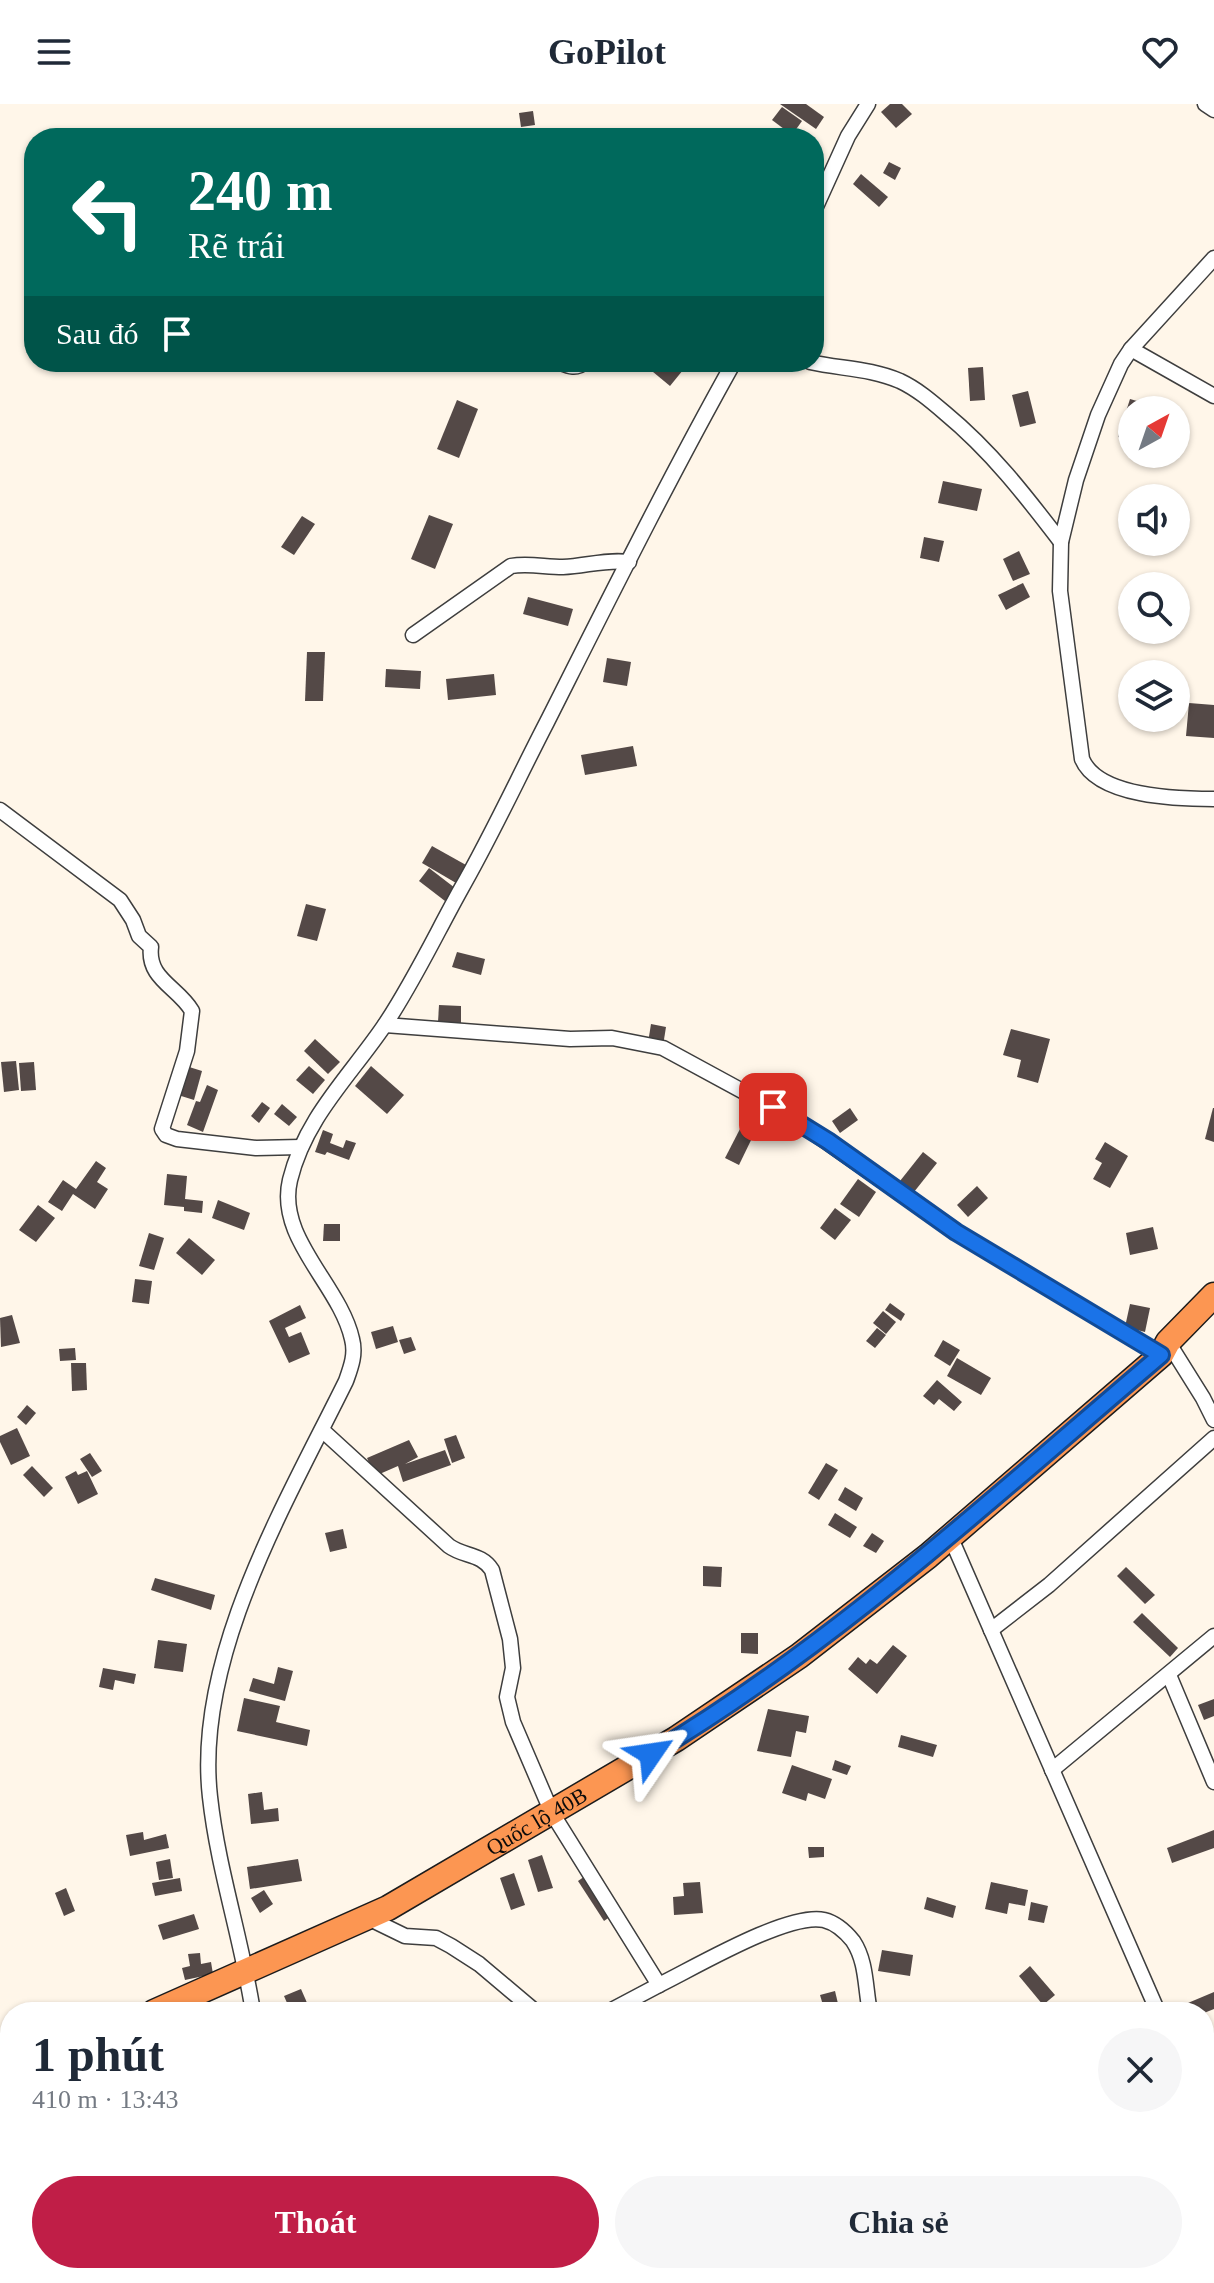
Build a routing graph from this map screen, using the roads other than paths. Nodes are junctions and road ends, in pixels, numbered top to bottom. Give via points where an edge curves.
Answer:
1 (868, 104) edge
2 (1205, 104) edge
3 (1214, 110) edge
4 (824, 189) edge
5 (1214, 258) edge
6 (1131, 349) junction
7 (824, 364) edge
8 (729, 372) edge
9 (1214, 396) edge
10 (1061, 542) junction
11 (629, 562) junction
12 (413, 635) dead end
13 (1214, 799) edge
14 (0, 810) edge
15 (385, 1025) junction
16 (301, 1147) junction
17 (1214, 1295) edge
18 (1164, 1348) junction
19 (1214, 1420) edge
20 (322, 1430) junction
21 (1214, 1438) edge
22 (950, 1536) junction
23 (991, 1630) junction
24 (1214, 1636) edge
25 (1169, 1675) junction
26 (1052, 1770) junction
27 (1214, 1782) edge
28 (552, 1813) junction
29 (366, 1917) junction
30 (246, 1969) junction
31 (659, 1985) junction
32 (175, 2002) edge
33 (251, 2002) edge
34 (524, 2002) edge
35 (627, 2002) edge
36 (869, 2002) edge
37 (1154, 2002) edge

1 - 4 street
2 - 3 street
5 - 6 street
6 - 9 street
6 - 10 street via 1098,415
7 - 10 street via 870,370 920,392 1001,465
8 - 11 street
10 - 13 street via 1060,591 1086,767 1135,792
11 - 12 street via 511,566
11 - 15 street via 484,849
14 - 16 street via 120,900 151,947 159,979 192,1011 187,1051 162,1129 166,1135 256,1148
15 - 16 street via 317,1115
15 - 18 street via 612,1038 663,1048 792,1118 956,1232
16 - 20 street via 290,1180 289,1216 353,1340 346,1381
17 - 18 highway, Quốc lộ 40B
18 - 19 street
18 - 22 highway, Quốc lộ 40B
20 - 28 street via 449,1546 485,1560 492,1570 510,1639 513,1668 507,1697 513,1722
20 - 30 street via 240,1604 210,1727 211,1810
21 - 23 street
22 - 23 street
22 - 28 highway, Quốc lộ 40B via 799,1656 676,1739
23 - 26 street
24 - 25 street
25 - 26 street
25 - 27 street
26 - 37 street
28 - 29 highway, Quốc lộ 40B
28 - 31 street
29 - 30 highway, Quốc lộ 40B
29 - 34 street via 405,1936 436,1938 451,1946
30 - 32 highway, Quốc lộ 40B
30 - 33 street
31 - 35 street
31 - 36 street via 778,1927 823,1920 841,1927 854,1943 864,1966

